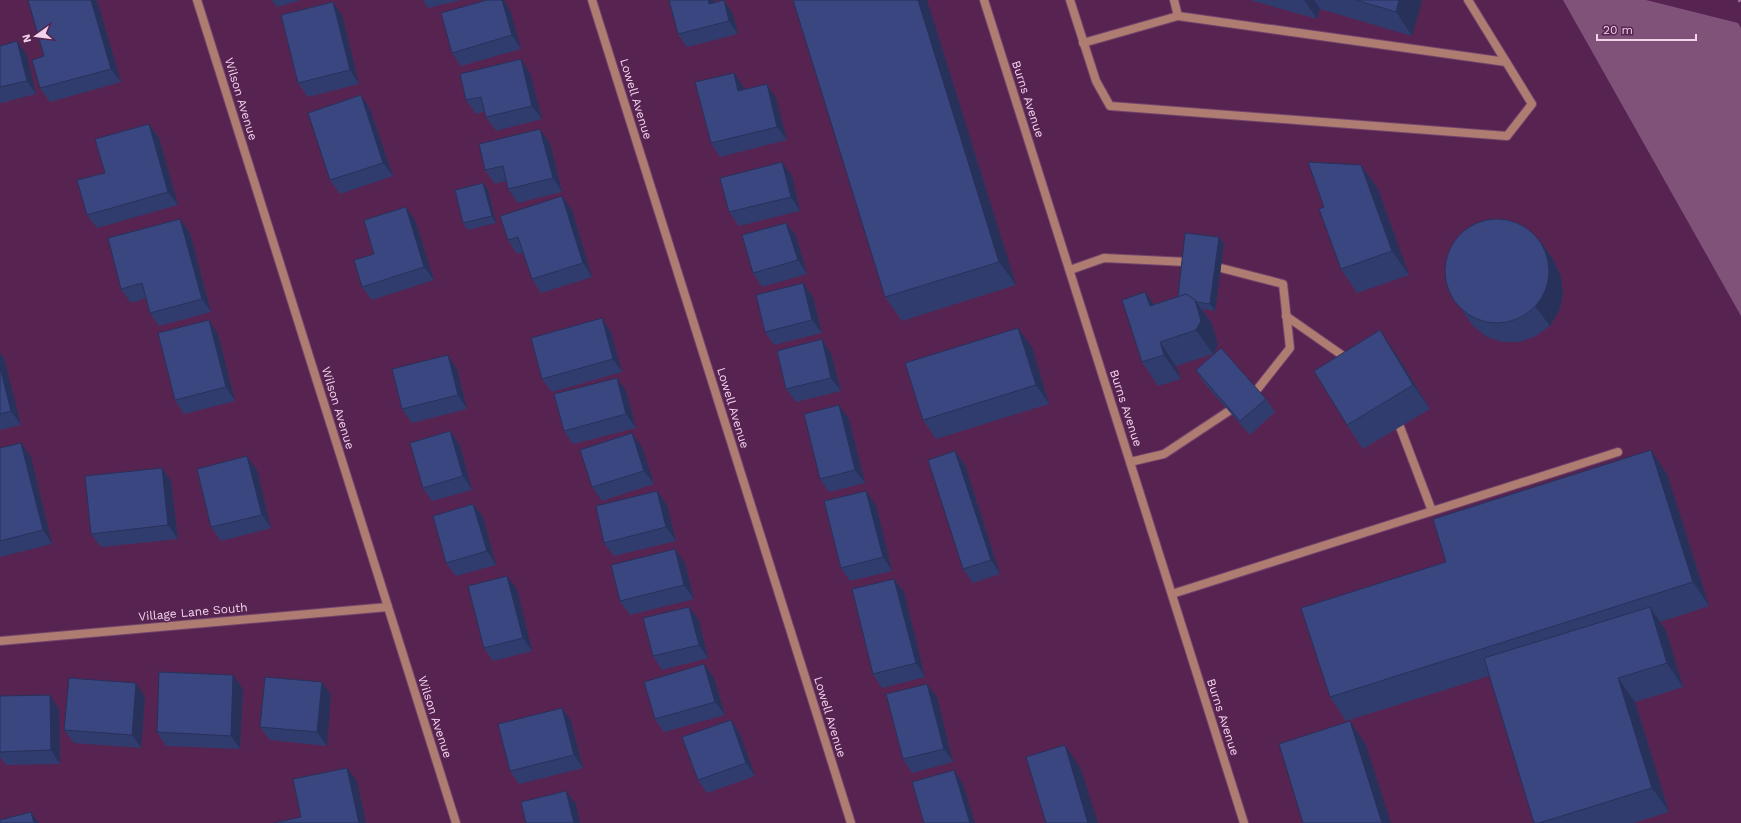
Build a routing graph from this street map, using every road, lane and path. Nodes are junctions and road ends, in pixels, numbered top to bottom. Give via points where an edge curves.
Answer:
1 (197, 0) edge
2 (592, 0) edge
3 (984, 0) edge
4 (1070, 0) edge
5 (1174, 0) edge
6 (1468, 0) edge
7 (1178, 16) junction
8 (1083, 43) junction
9 (1506, 62) junction
10 (1187, 262) edge
11 (1220, 268) dead end
12 (1070, 270) junction
13 (1286, 316) junction
14 (1354, 364) edge
15 (1256, 390) edge
16 (1229, 411) edge
17 (1400, 427) dead end
18 (1618, 452) dead end
19 (1130, 462) junction
20 (1432, 511) junction
21 (1172, 594) junction
22 (388, 607) junction
23 (0, 641) edge
24 (456, 823) edge
25 (851, 823) edge
26 (1244, 823) edge

1 - 22 street, Wilson Avenue
2 - 25 street, Lowell Avenue
3 - 12 street, Burns Avenue
4 - 8 street
5 - 7 street
6 - 9 street
7 - 8 street
7 - 9 street
8 - 9 street via 1096,81 1110,106 1507,136 1532,104
10 - 12 street via 1104,258
11 - 13 street via 1283,284
12 - 19 street, Burns Avenue
13 - 14 street
13 - 15 street via 1290,348
16 - 19 street via 1164,454
17 - 20 street
18 - 20 street
19 - 21 street, Burns Avenue
20 - 21 street
21 - 26 street, Burns Avenue
22 - 23 street, Village Lane South
22 - 24 street, Wilson Avenue

